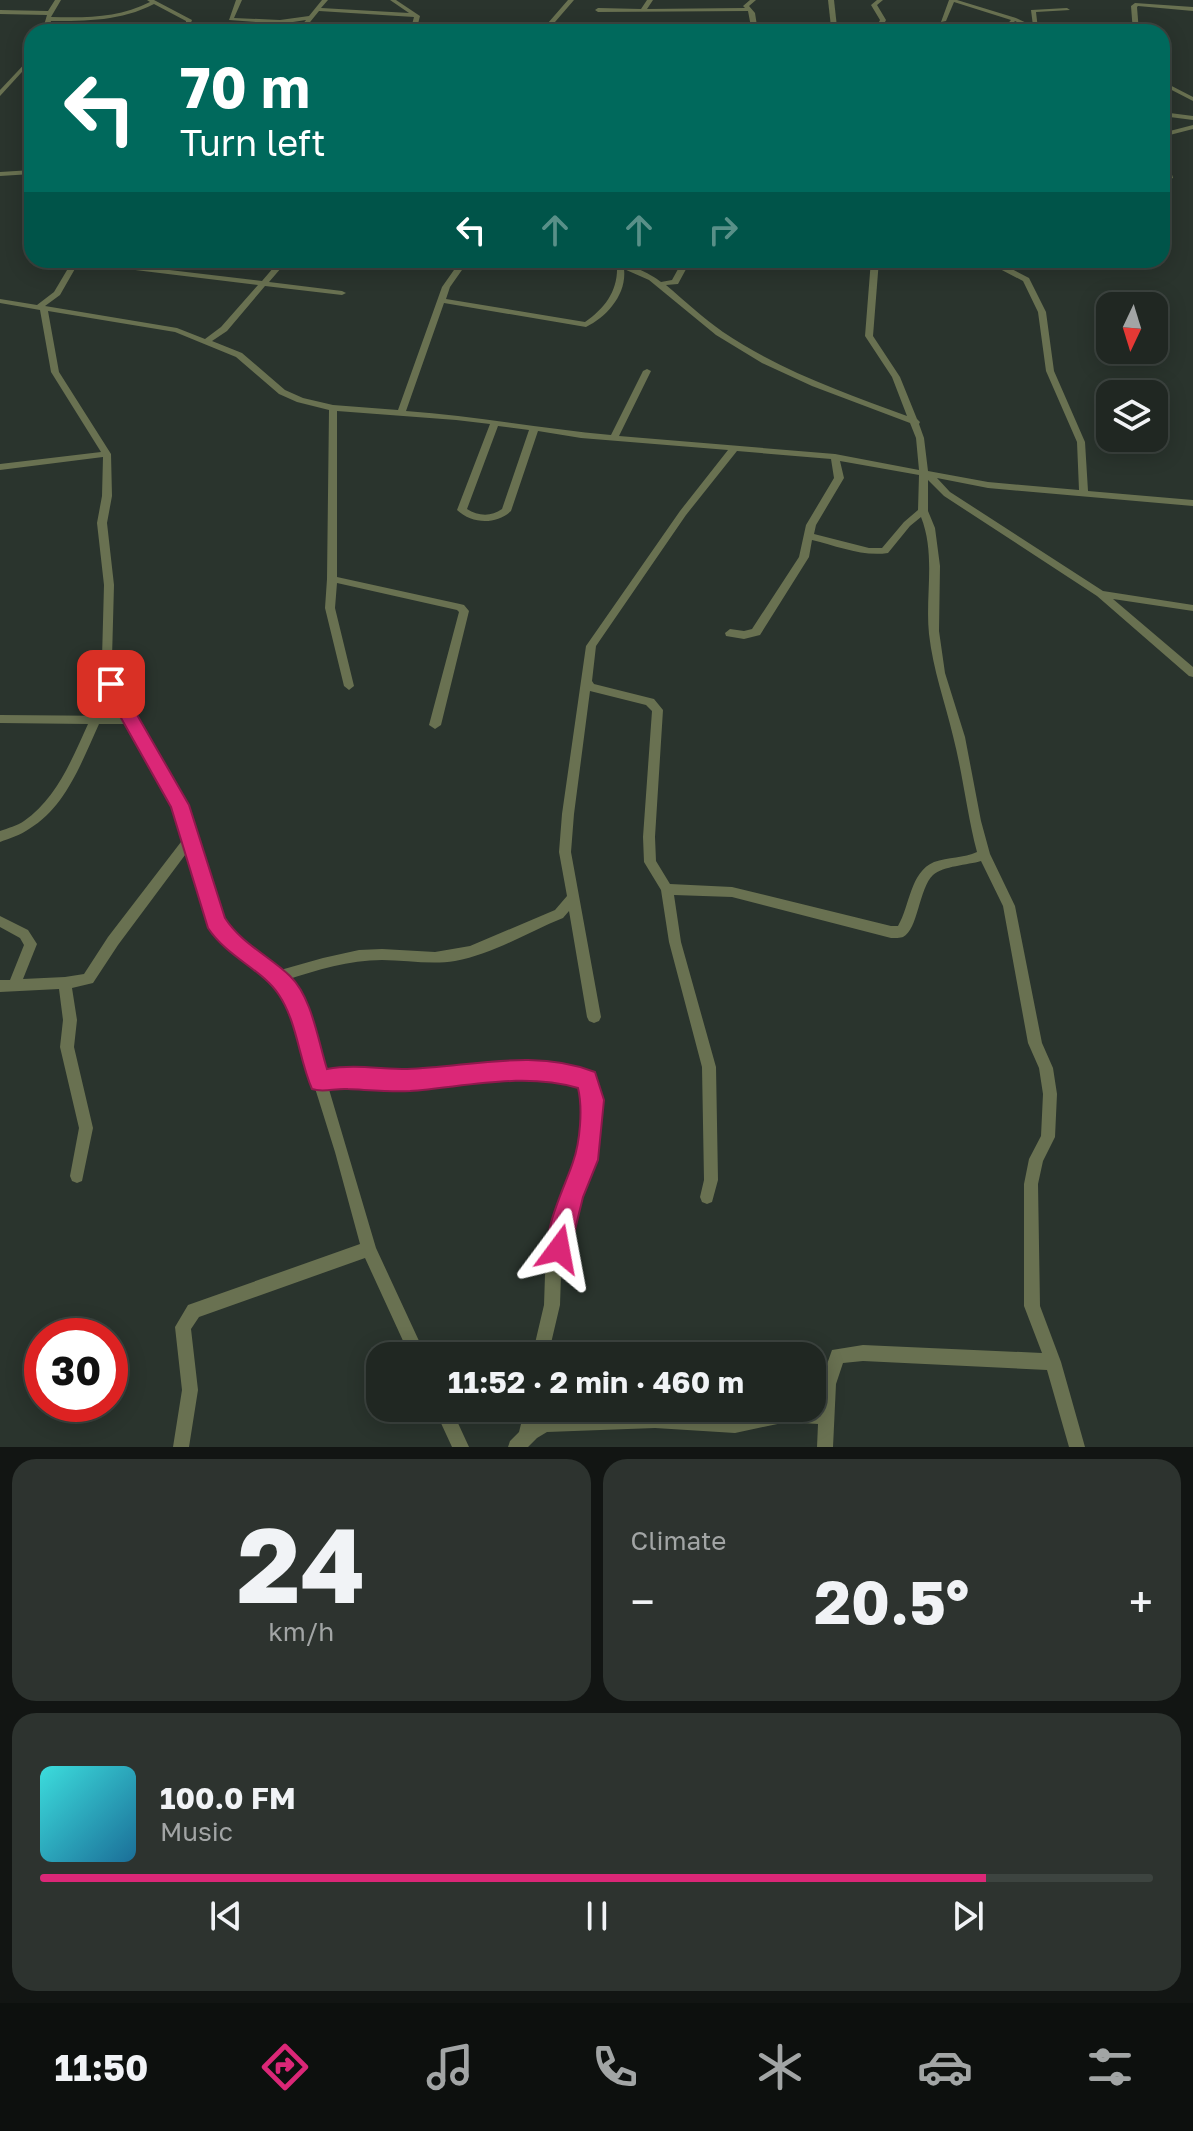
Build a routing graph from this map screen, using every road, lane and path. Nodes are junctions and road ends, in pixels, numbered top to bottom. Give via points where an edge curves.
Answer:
1 (58, 0) edge
2 (239, 0) edge
3 (325, 0) edge
4 (393, 0) edge
5 (571, 0) edge
6 (650, 0) edge
7 (753, 0) edge
8 (831, 0) edge
9 (880, 0) edge
10 (952, 0) edge
11 (152, 1) edge
12 (1146, 2) edge
13 (316, 9) junction
14 (1193, 9) edge
15 (598, 10) dead end
16 (747, 10) junction
17 (1067, 10) dead end
18 (643, 11) junction
19 (1, 13) edge
20 (414, 15) junction
21 (49, 16) junction
22 (309, 18) junction
23 (1014, 19) junction
24 (943, 21) dead end
25 (47, 24) edge
26 (188, 24) edge
27 (305, 24) edge
28 (416, 24) edge
29 (556, 24) edge
30 (754, 24) edge
31 (834, 24) edge
32 (881, 24) edge
33 (1010, 24) edge
34 (1024, 24) edge
35 (1037, 24) edge
36 (1135, 24) edge
37 (24, 67) edge
38 (1170, 87) edge
39 (0, 94) edge
40 (1193, 99) edge
41 (1170, 115) edge
42 (1193, 118) edge
43 (1193, 127) edge
44 (1170, 133) edge
45 (24, 172) edge
46 (0, 174) edge
47 (73, 268) edge
48 (135, 268) edge
49 (277, 268) edge
50 (460, 268) edge
51 (619, 268) edge
52 (630, 268) edge
53 (683, 268) edge
54 (874, 268) edge
55 (1005, 268) edge
56 (263, 284) junction
57 (660, 284) junction
58 (342, 293) dead end
59 (441, 300) junction
60 (0, 301) edge
61 (17, 305) junction
62 (41, 309) junction
63 (0, 315) edge
64 (208, 340) junction
65 (647, 371) dead end
66 (333, 408) junction
67 (401, 414) junction
68 (916, 422) junction
69 (495, 423) junction
70 (534, 429) junction
71 (614, 438) junction
72 (735, 448) junction
73 (107, 454) junction
74 (835, 457) junction
75 (0, 467) edge
76 (924, 472) junction
77 (1084, 492) junction
78 (1193, 503) edge
79 (923, 511) junction
80 (809, 536) junction
81 (332, 579) junction
82 (1101, 594) junction
83 (1193, 608) edge
84 (730, 633) dead end
85 (1193, 673) edge
86 (587, 682) junction
87 (349, 686) dead end
88 (0, 719) edge
89 (96, 719) junction
90 (131, 720) junction
91 (435, 725) dead end
92 (0, 837) edge
93 (190, 840) junction
94 (984, 854) junction
95 (667, 889) junction
96 (573, 897) junction
97 (0, 921) edge
98 (276, 977) junction
99 (65, 983) junction
100 (7, 986) edge
101 (594, 1017) dead end
102 (320, 1081) junction
103 (77, 1176) dead end
104 (707, 1197) dead end
105 (369, 1249) junction
106 (412, 1342) edge
107 (543, 1342) edge
108 (1053, 1362) junction
109 (826, 1416) edge
110 (449, 1422) edge
111 (528, 1422) edge
112 (571, 1422) edge
113 (687, 1422) edge
114 (749, 1422) edge
115 (826, 1422) edge
116 (521, 1441) edge
117 (181, 1447) edge
118 (461, 1447) edge
119 (825, 1447) edge
120 (1077, 1447) edge

1 - 21 street
2 - 22 street via 231,19
3 - 13 street
4 - 20 street
5 - 29 street via 551,23
6 - 18 street
7 - 16 street
8 - 31 street
9 - 32 street via 874,5
10 - 23 street
10 - 24 street
11 - 21 street via 141,11 122,16
11 - 26 street
12 - 14 street
12 - 36 street via 1134,6
13 - 20 street
13 - 22 street
15 - 18 street
16 - 18 street
16 - 30 street
17 - 35 street via 1033,11
19 - 21 street
20 - 28 street
21 - 25 street
22 - 27 street
23 - 33 street
23 - 34 street
37 - 39 street
38 - 40 street
41 - 42 street
43 - 44 street
45 - 46 street
47 - 62 street
48 - 56 street
49 - 56 street
50 - 59 street
51 - 59 street via 623,277 619,289 586,325
52 - 57 street
53 - 57 street via 675,282
54 - 68 street via 869,336 896,377
55 - 77 street via 1026,280 1042,312 1050,371 1081,442
56 - 58 street
56 - 64 street
57 - 68 street via 747,350
59 - 67 street
60 - 61 street
61 - 62 street
61 - 63 street
62 - 64 street via 148,323
62 - 73 street via 55,372
64 - 66 street via 239,355 282,392
65 - 71 street
66 - 67 street
66 - 81 street
67 - 69 street
68 - 76 street
69 - 70 street
69 - 70 street via 463,514 494,517 506,511
70 - 71 street
71 - 72 street
72 - 74 street
72 - 86 street via 595,636
73 - 75 street
73 - 90 street via 102,523 109,585 107,658 111,684
74 - 76 street
74 - 80 street via 839,478
76 - 77 street via 988,485
76 - 79 street
76 - 82 street via 947,494
77 - 78 street
79 - 80 street via 885,551
79 - 94 street via 933,544 940,673
80 - 84 street via 804,557 756,632
81 - 87 street via 330,608
81 - 91 street via 464,611
82 - 83 street
82 - 85 street
86 - 95 street via 650,702 658,710 650,862
86 - 96 street via 565,852
88 - 89 street
89 - 90 street
89 - 92 street via 44,811
90 - 93 street via 180,805
93 - 98 street via 226,938
93 - 99 street via 88,979
94 - 95 street via 927,873 901,932 732,892
94 - 108 street via 1009,906 1050,1094 1048,1137 1031,1184 1031,1250 1032,1306
95 - 104 street via 675,942 709,1067
96 - 98 street via 559,914 483,948 438,958 373,955
96 - 101 street
97 - 100 street via 31,944
98 - 102 street via 295,1002
99 - 100 street
99 - 103 street via 67,1047 86,1128
102 - 105 street
102 - 107 street via 408,1080 505,1070 587,1079 593,1100 586,1160 571,1197
105 - 106 street
105 - 117 street via 194,1311 183,1327 190,1390
108 - 109 street via 838,1356
108 - 120 street
110 - 118 street
111 - 116 street
112 - 116 street via 545,1424
113 - 114 street
115 - 119 street

